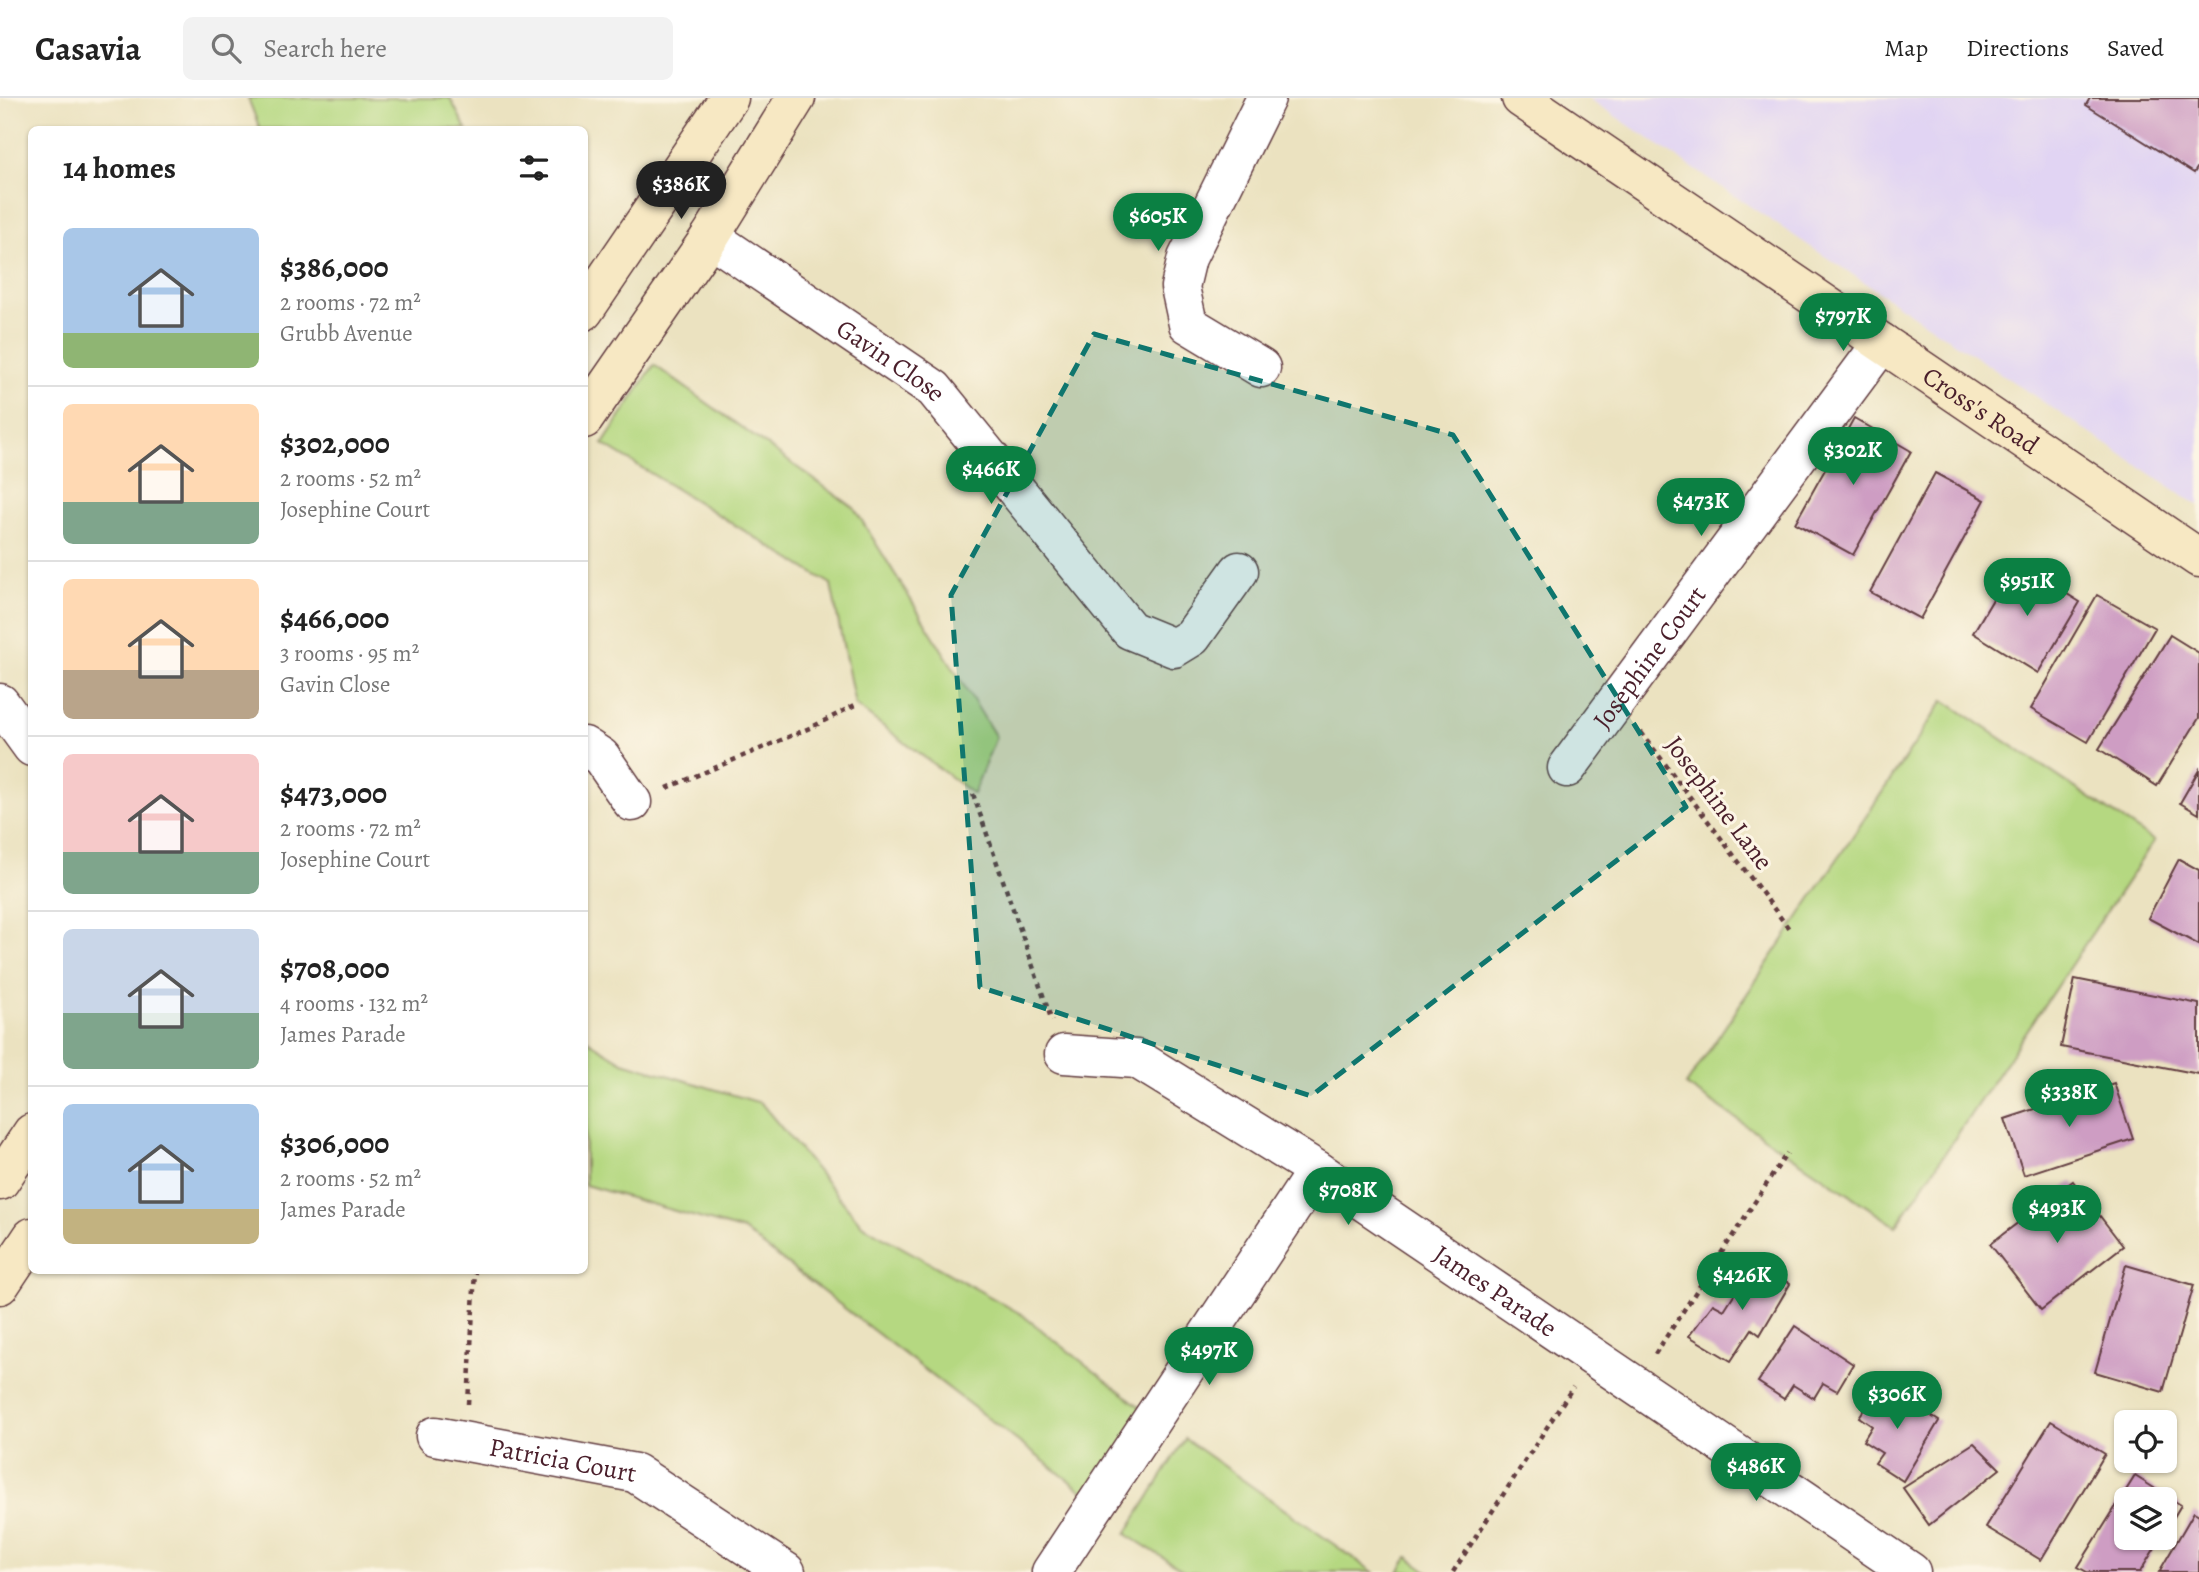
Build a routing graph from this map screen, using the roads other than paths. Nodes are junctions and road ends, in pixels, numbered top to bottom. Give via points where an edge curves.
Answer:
1 (729, 98) edge
2 (796, 98) edge
3 (1266, 98) edge
4 (1521, 98) edge
5 (710, 237) junction
6 (588, 305) edge
7 (1882, 343) junction
8 (1261, 368) dead end
9 (588, 413) edge
10 (2199, 558) edge
11 (1239, 571) dead end
12 (0, 703) edge
13 (28, 742) edge
14 (588, 749) edge
15 (1567, 768) dead end
16 (632, 803) road end
17 (1064, 1054) road end
18 (28, 1139) edge
19 (1317, 1170) junction
20 (0, 1181) edge
21 (28, 1243) edge
22 (0, 1285) edge
23 (450, 1438) road end
24 (786, 1572) edge
25 (1051, 1572) edge
26 (1911, 1572) edge

1 - 6 street
2 - 5 street
3 - 8 street via 1187,258 1180,287 1188,324
4 - 7 street, Cross's Road
5 - 9 street
5 - 11 street, Gavin Close via 934,389 1130,631 1174,648 1192,637
7 - 10 street, Cross's Road
7 - 15 street, Josephine Court
12 - 13 street
14 - 16 street via 601,757
17 - 19 street, James Parade via 1137,1059
18 - 20 street
19 - 25 street
19 - 26 street, James Parade
21 - 22 street
23 - 24 street, Patricia Court via 635,1473

